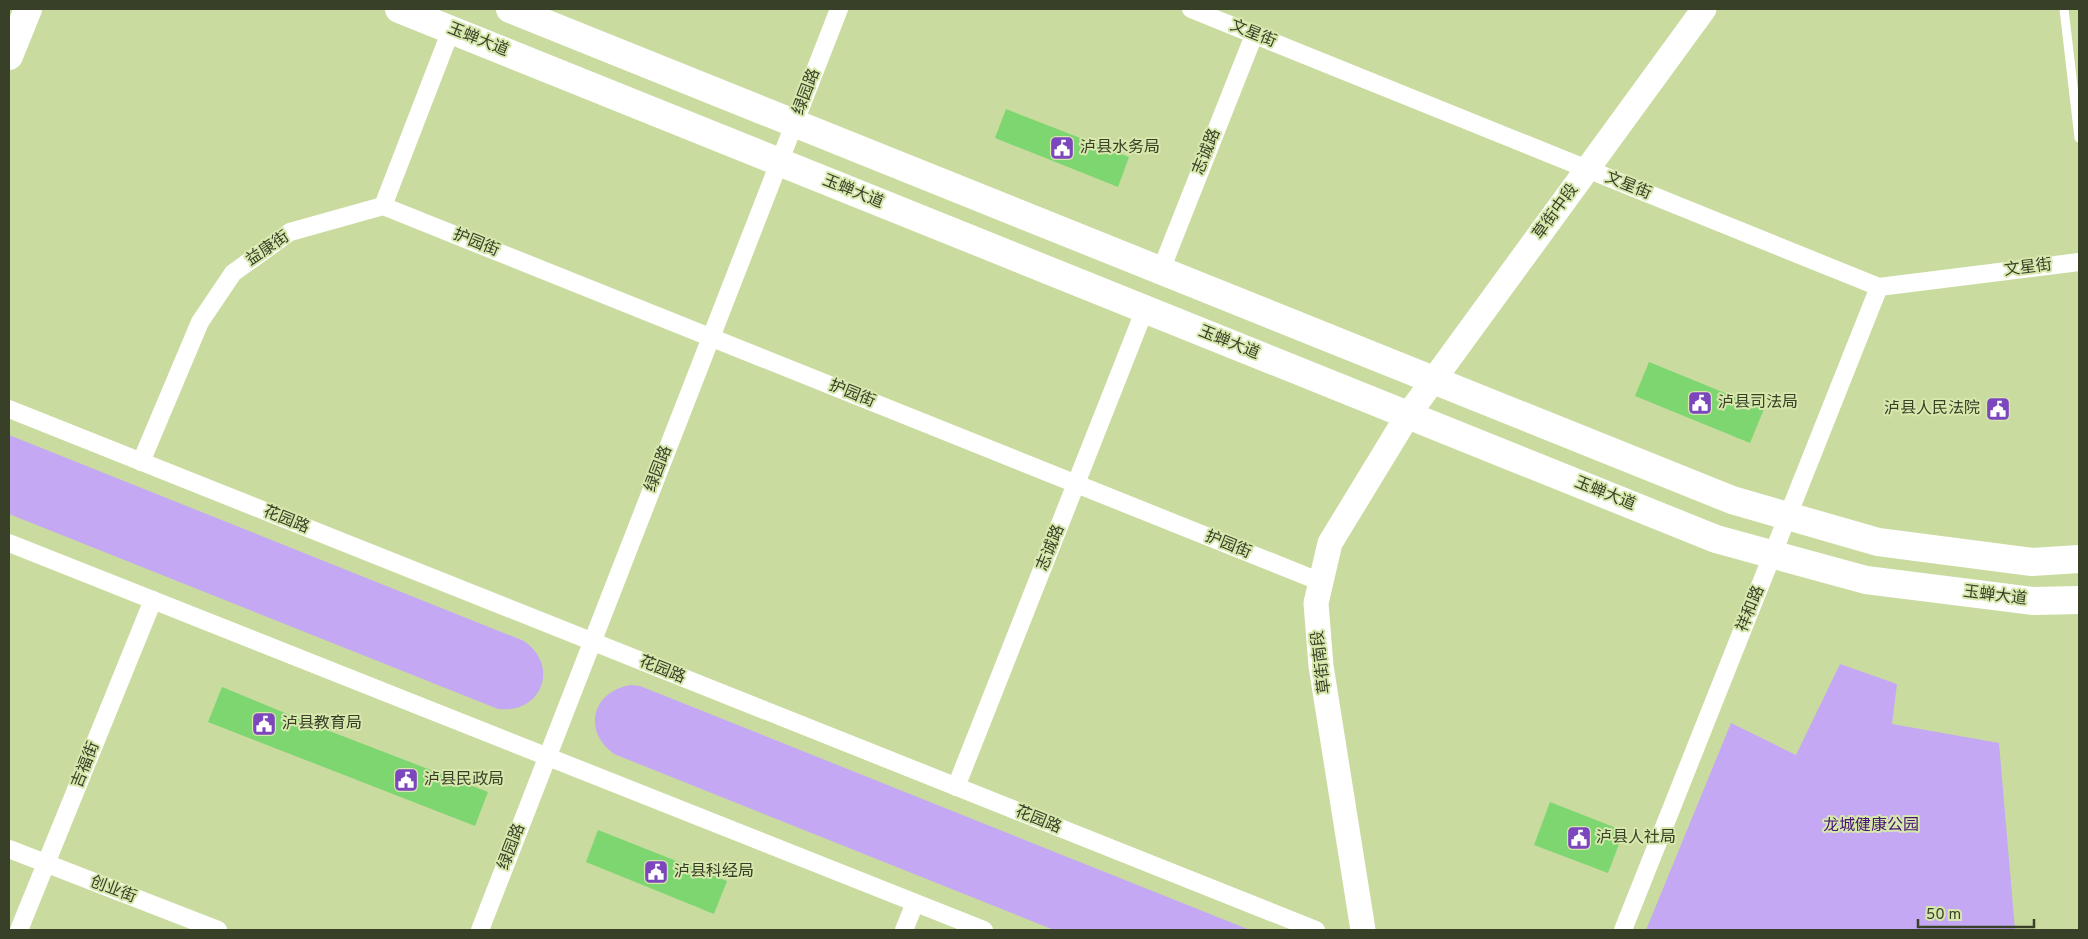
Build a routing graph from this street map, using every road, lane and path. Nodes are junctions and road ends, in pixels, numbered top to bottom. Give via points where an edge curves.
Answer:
1 (28, 9) edge
2 (399, 9) edge
3 (510, 9) edge
4 (839, 9) edge
5 (1191, 9) edge
6 (1704, 9) edge
7 (2064, 9) edge
8 (1215, 13) edge
9 (451, 30) junction
10 (1254, 34) junction
11 (9, 56) edge
12 (794, 123) junction
13 (2079, 138) edge
14 (779, 162) junction
15 (1587, 169) junction
16 (382, 206) junction
17 (2079, 262) edge
18 (1161, 270) junction
19 (1879, 287) junction
20 (1145, 309) junction
21 (711, 338) junction
22 (1434, 380) junction
23 (9, 409) edge
24 (1408, 415) junction
25 (141, 462) junction
26 (1076, 484) junction
27 (1788, 516) junction
28 (9, 542) edge
29 (1772, 554) junction
30 (2079, 559) edge
31 (1321, 582) junction
32 (153, 600) junction
33 (2079, 600) edge
34 (592, 642) junction
35 (547, 757) junction
36 (956, 787) junction
37 (9, 849) edge
38 (46, 864) junction
39 (915, 903) junction
40 (19, 930) edge
41 (218, 930) edge
42 (480, 930) edge
43 (904, 930) edge
44 (984, 930) edge
45 (1316, 930) edge
46 (1363, 930) edge
47 (1623, 930) edge

1 - 11 main road
2 - 9 main road, 玉蝉大道
3 - 12 main road
4 - 12 street, 绿园路
5 - 8 street, 文星街
6 - 15 main road, 草街中段
7 - 13 lane
8 - 10 street, 文星街
9 - 14 main road, 玉蝉大道
9 - 16 street
10 - 15 street, 文星街
10 - 18 street, 志诚路
12 - 14 street, 绿园路
12 - 18 main road
14 - 20 main road, 玉蝉大道
14 - 21 street, 绿园路
15 - 19 street, 文星街
15 - 22 main road, 草街中段
16 - 21 street, 护园街
16 - 25 street, 益康街 via 290,232 233,273 200,322
17 - 19 street, 文星街
18 - 22 main road
19 - 27 street, 祥和路
20 - 24 main road, 玉蝉大道
20 - 26 street, 志诚路
21 - 26 street, 护园街
21 - 34 street, 绿园路
22 - 24 main road, 草街中段
22 - 27 main road via 1732,500
23 - 25 street, 花园路
24 - 29 main road, 玉蝉大道 via 1716,539
24 - 31 main road, 草街南段 via 1330,543
25 - 34 street, 花园路
26 - 31 street, 护园街
26 - 36 street, 志诚路
27 - 29 street, 祥和路
27 - 30 main road via 1878,542 2032,562
28 - 32 street
29 - 33 main road, 玉蝉大道 via 1866,580 2034,602
29 - 47 street, 祥和路
31 - 46 main road, 草街南段 via 1316,603 1321,666
32 - 35 street
32 - 38 street, 吉福街
34 - 35 street, 绿园路
34 - 36 street, 花园路
35 - 39 street
35 - 42 street, 绿园路
36 - 45 street, 花园路
37 - 38 street, 创业街
38 - 40 street, 吉福街
38 - 41 street, 创业街
39 - 43 street
39 - 44 street

